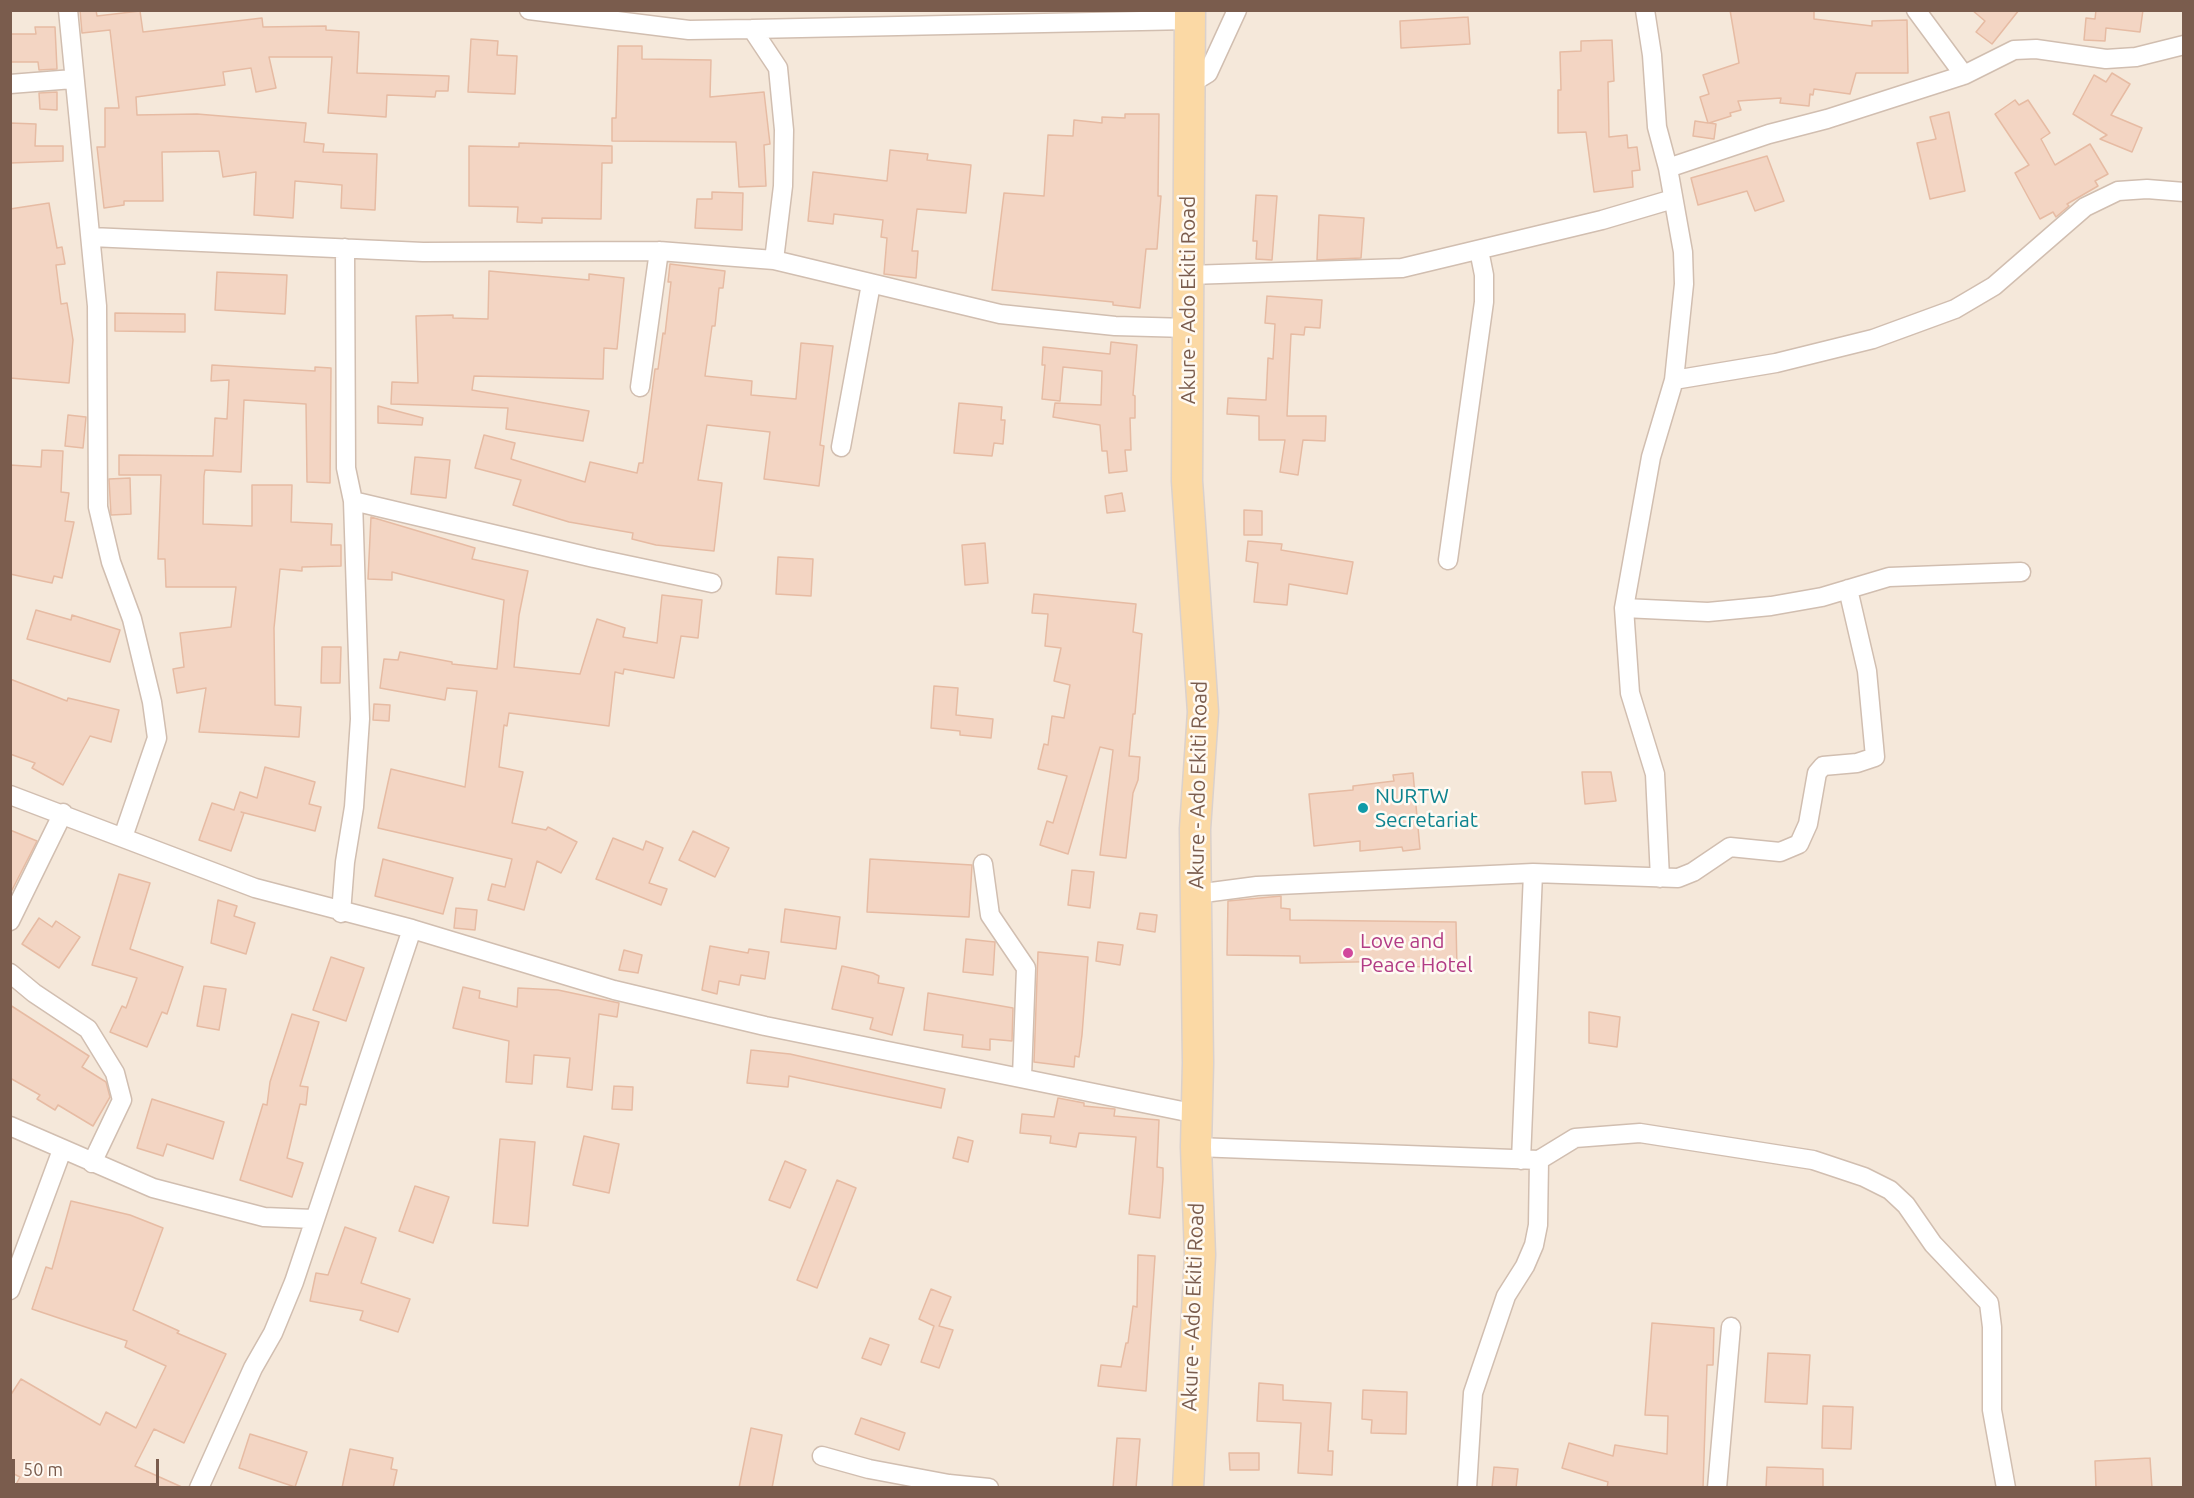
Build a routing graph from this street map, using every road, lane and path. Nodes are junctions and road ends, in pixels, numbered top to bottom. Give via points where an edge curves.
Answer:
1 (68, 10) edge
2 (1237, 10) edge
3 (1645, 10) edge
4 (1916, 10) edge
5 (532, 11) edge
6 (1190, 15) edge
7 (752, 29) junction
8 (2184, 45) edge
9 (1964, 75) junction
10 (73, 79) junction
11 (10, 84) edge
12 (1190, 84) junction
13 (1668, 168) junction
14 (2184, 192) edge
15 (1673, 199) junction
16 (91, 237) junction
17 (345, 248) junction
18 (1479, 250) junction
19 (659, 251) junction
20 (774, 260) junction
21 (1189, 275) junction
22 (871, 284) junction
23 (1188, 328) junction
24 (1674, 380) junction
25 (640, 387) dead end
26 (841, 447) dead end
27 (353, 501) junction
28 (1448, 560) dead end
29 (2021, 572) dead end
30 (712, 583) dead end
31 (1848, 589) junction
32 (1624, 608) junction
33 (10, 795) edge
34 (63, 813) junction
35 (123, 837) junction
36 (983, 864) dead end
37 (1533, 873) junction
38 (1660, 878) junction
39 (1196, 894) junction
40 (341, 913) junction
41 (10, 921) edge
42 (412, 929) junction
43 (10, 974) edge
44 (1022, 1077) junction
45 (1197, 1114) junction
46 (10, 1126) edge
47 (1196, 1147) junction
48 (62, 1150) junction
49 (1530, 1160) junction
50 (92, 1163) junction
51 (313, 1219) junction
52 (10, 1290) edge
53 (1731, 1327) dead end
54 (822, 1456) dead end
55 (199, 1488) edge
56 (989, 1488) edge
57 (1188, 1488) edge
58 (1467, 1488) edge
59 (1717, 1488) edge
60 (2006, 1488) edge

1 - 10 street
2 - 12 street via 1208,73
3 - 13 street via 1657,127
4 - 9 street
5 - 7 street via 689,30
6 - 7 street
6 - 12 main road, Akure - Ado Ekiti Road
7 - 20 street via 778,68 784,130
8 - 9 street via 2136,57 2106,59 2036,49 2014,50
9 - 13 street
10 - 11 street
10 - 16 street
12 - 21 main road, Akure - Ado Ekiti Road
13 - 15 street
14 - 24 street via 2118,191 2085,207 1994,286 1955,309 1873,339 1776,363
15 - 18 street
15 - 24 street via 1683,252 1684,284
16 - 17 street
16 - 35 street via 97,306 98,507 111,562 132,619 157,738
17 - 19 street via 549,254
17 - 27 street via 346,468
18 - 21 street via 1402,268
18 - 28 street via 1484,302
19 - 20 street
19 - 25 street
20 - 22 street
21 - 23 main road, Akure - Ado Ekiti Road
22 - 23 street via 1000,314 1116,326
22 - 26 street
23 - 39 main road, Akure - Ado Ekiti Road via 1187,481 1203,712 1195,829
24 - 32 street via 1651,457
27 - 30 street
27 - 40 street via 360,719
29 - 31 street via 1888,576
31 - 32 street via 1781,604 1708,612
31 - 38 street via 1867,670 1875,757 1823,766 1817,773 1805,834 1791,850 1730,847 1693,873
32 - 38 street via 1630,693 1655,774
33 - 34 street
34 - 35 street
34 - 41 street
35 - 40 street via 255,888
36 - 44 street via 990,915 1026,968
37 - 38 street
37 - 39 street via 1281,884
37 - 49 street
39 - 45 main road, Akure - Ado Ekiti Road
40 - 42 street
42 - 44 street via 625,993 765,1026
42 - 51 street
43 - 50 street via 88,1029 115,1073 122,1100
44 - 45 street
45 - 47 main road, Akure - Ado Ekiti Road
46 - 48 street
47 - 49 street
47 - 57 main road, Akure - Ado Ekiti Road via 1200,1255
48 - 50 street
48 - 52 street
49 - 58 street via 1538,1225 1525,1266 1506,1296 1490,1334 1473,1393
49 - 60 street via 1575,1138 1640,1132 1813,1160 1890,1190 1906,1205 1933,1244 1989,1303 1992,1410
50 - 51 street via 181,1196 264,1217
51 - 55 street via 273,1333
53 - 59 street
54 - 56 street via 869,1469

